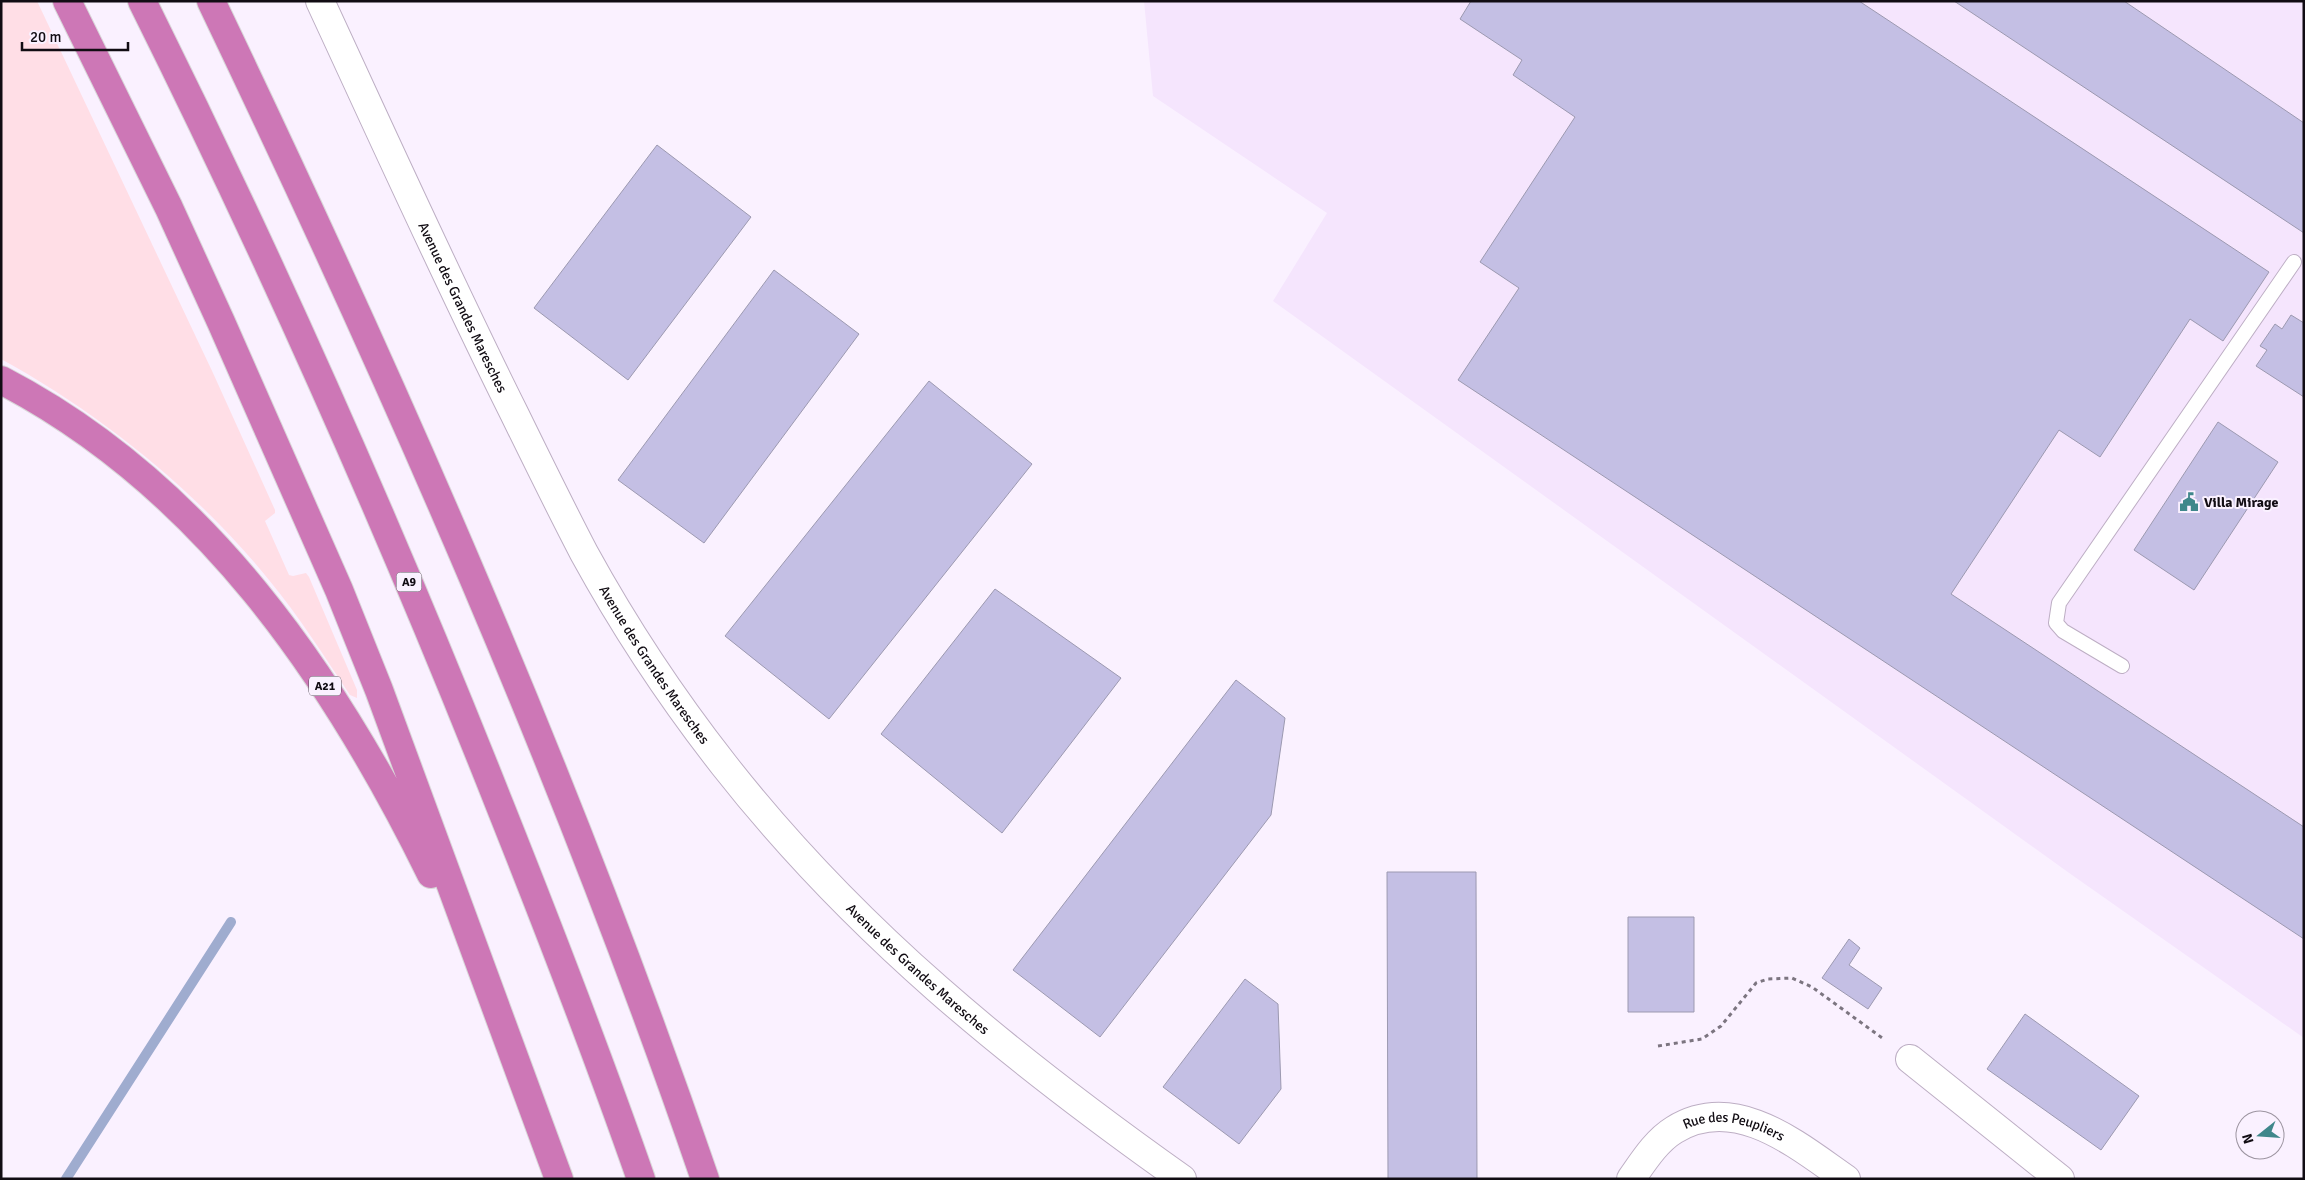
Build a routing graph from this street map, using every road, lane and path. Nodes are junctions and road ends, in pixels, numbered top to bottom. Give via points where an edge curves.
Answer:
1 (67, 1) edge
2 (142, 1) edge
3 (211, 1) edge
4 (320, 1) edge
5 (2294, 262) dead end
6 (1, 380) edge
7 (2122, 666) dead end
8 (1658, 1046) dead end
9 (1910, 1059) joint
10 (526, 1087) junction
11 (559, 1179) edge
12 (640, 1179) edge
13 (705, 1179) edge
14 (1182, 1179) edge
15 (1631, 1179) edge
16 (1846, 1179) edge
17 (2060, 1179) edge

1 - 10 highway via 169,208 339,590
2 - 12 highway, A9 via 235,192 386,528 535,894
3 - 13 highway via 300,188 458,542 597,885 674,1086
4 - 14 main road, Avenue des Grandes Maresches via 485,356 586,556 646,656 722,763 802,859 917,972 1023,1061
5 - 7 lane via 2059,603 2056,622 2063,631
6 - 10 highway, A21 via 65,418 157,489 233,563 272,611 330,692 399,809 470,954
8 - 9 path via 1702,1040 1721,1026 1756,983 1792,978 1812,987
9 - 17 main road
10 - 11 highway
15 - 16 main road, Rue des Peupliers via 1672,1131 1688,1123 1717,1116 1737,1118 1778,1133

